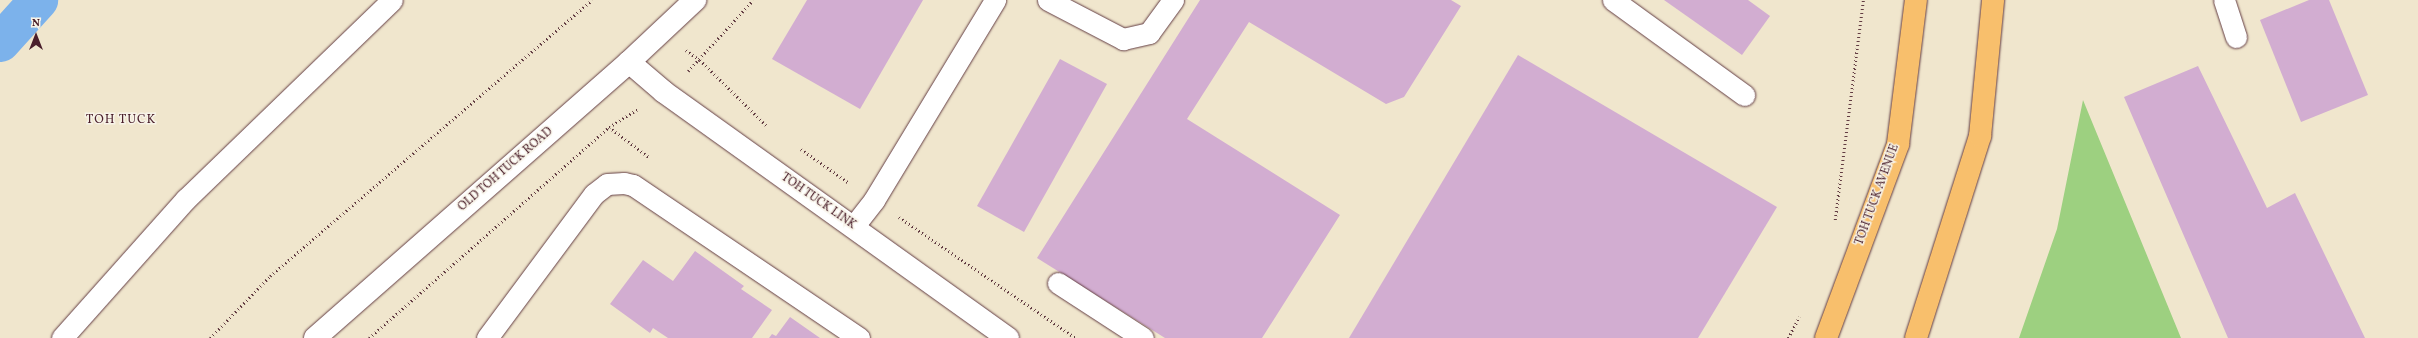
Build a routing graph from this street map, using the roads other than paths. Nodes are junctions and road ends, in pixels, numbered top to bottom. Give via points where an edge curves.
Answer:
1 (392, 0) edge
2 (695, 0) edge
3 (995, 0) edge
4 (1048, 0) edge
5 (1173, 0) edge
6 (1613, 0) edge
7 (1916, 0) edge
8 (1993, 0) edge
9 (2224, 0) edge
10 (2236, 38) dead end
11 (630, 62) junction
12 (1744, 95) dead end
13 (853, 227) junction
14 (1058, 283) dead end
15 (62, 338) edge
16 (315, 338) edge
17 (488, 338) edge
18 (859, 338) edge
19 (1008, 338) edge
20 (1143, 338) edge
21 (1826, 338) edge
22 (1916, 338) edge

1 - 15 lane via 186,199
2 - 11 street, OLD TOH TUCK ROAD
3 - 13 lane via 874,200
4 - 5 lane via 1109,34 1130,39 1149,33 1158,25
6 - 12 lane
7 - 21 main road, TOH TUCK AVENUE via 1898,144
8 - 22 main road via 1980,136
9 - 10 lane
11 - 13 street, TOH TUCK LINK via 664,92
11 - 16 street, OLD TOH TUCK ROAD
13 - 19 street, TOH TUCK LINK
14 - 20 lane
17 - 18 lane via 594,194 607,184 624,183 633,185

